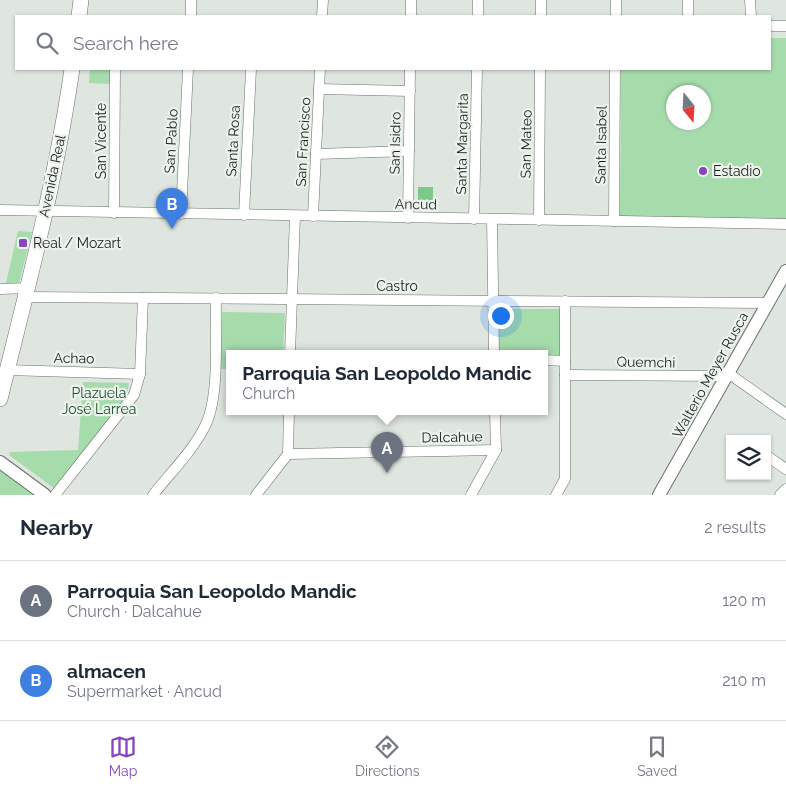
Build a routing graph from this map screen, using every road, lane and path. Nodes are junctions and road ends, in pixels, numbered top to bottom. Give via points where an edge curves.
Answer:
1 (81, 0) edge
2 (191, 0) edge
3 (323, 0) edge
4 (411, 0) edge
5 (478, 0) edge
6 (541, 0) edge
7 (616, 0) edge
8 (688, 0) edge
9 (750, 0) edge
10 (79, 15) edge
11 (190, 15) edge
12 (322, 15) edge
13 (411, 15) edge
14 (478, 15) edge
15 (541, 15) edge
16 (616, 15) edge
17 (688, 15) edge
18 (751, 15) edge
19 (771, 26) edge
20 (786, 26) edge
21 (72, 70) edge
22 (115, 70) edge
23 (188, 70) edge
24 (250, 70) edge
25 (320, 70) edge
26 (410, 70) edge
27 (477, 70) edge
28 (540, 70) edge
29 (615, 70) edge
30 (319, 89) junction
31 (410, 91) junction
32 (409, 151) junction
33 (316, 154) junction
34 (0, 210) edge
35 (45, 212) junction
36 (114, 213) junction
37 (181, 214) junction
38 (244, 215) junction
39 (295, 216) junction
40 (313, 216) junction
41 (408, 218) junction
42 (474, 219) junction
43 (492, 219) junction
44 (538, 220) junction
45 (614, 221) junction
46 (786, 224) edge
47 (786, 271) edge
48 (0, 289) edge
49 (28, 293) junction
50 (143, 298) junction
51 (216, 298) junction
52 (292, 299) junction
53 (493, 300) junction
54 (565, 301) junction
55 (768, 303) junction
56 (290, 350) edge
57 (494, 350) edge
58 (548, 360) edge
59 (565, 361) junction
60 (7, 370) junction
61 (140, 374) junction
62 (565, 375) junction
63 (727, 375) junction
64 (0, 399) edge
65 (786, 414) edge
66 (289, 415) edge
67 (495, 415) edge
68 (496, 450) junction
69 (288, 454) junction
70 (771, 459) edge
71 (0, 462) edge
72 (786, 469) edge
73 (786, 489) edge
74 (45, 495) edge
75 (55, 495) edge
76 (153, 495) edge
77 (256, 495) edge
78 (470, 495) edge
79 (556, 495) edge
80 (659, 495) edge
81 (780, 495) edge

1 - 10 main road
2 - 11 street
3 - 12 street
4 - 13 street
5 - 14 street
6 - 15 street
7 - 16 street
8 - 17 street
9 - 18 street
19 - 20 street
21 - 35 main road, Avenida Real
22 - 36 street, San Vicente
23 - 37 street, San Pablo
24 - 38 street, Santa Rosa
25 - 30 street, San Francisco
26 - 31 street, San Isidro
27 - 42 street, Santa Margarita
28 - 44 street, San Mateo
29 - 45 street, Santa Isabel
30 - 31 street
30 - 33 street, San Francisco
31 - 32 street, San Isidro
32 - 33 street
32 - 41 street, San Isidro
33 - 40 street, San Francisco
34 - 35 street, Ancud
35 - 36 street, Ancud
35 - 49 main road, Avenida Real
36 - 37 street, Ancud
37 - 38 street, Ancud
38 - 39 street, Ancud
39 - 40 street, Ancud
39 - 52 street
40 - 41 street, Ancud
41 - 42 street, Ancud
42 - 43 street, Ancud
43 - 44 street, Ancud
43 - 53 street
44 - 45 street, Ancud
45 - 46 street, Ancud
47 - 55 street, Walterio Meyer Rusca
48 - 49 street, Castro
49 - 50 street, Castro
49 - 60 main road, Avenida Real
50 - 51 street, Castro
50 - 61 street
51 - 52 street, Castro
51 - 76 street via 214,399 209,418 201,434
52 - 53 street, Castro
52 - 56 street
53 - 54 street, Castro
53 - 57 street
54 - 55 street, Castro
54 - 59 street
55 - 63 street, Walterio Meyer Rusca
58 - 59 street
59 - 62 street
60 - 61 street, Achao
60 - 64 main road, Avenida Real
61 - 75 street via 132,401
62 - 63 street, Quemchi
62 - 79 street via 565,479
63 - 65 street
63 - 80 street, Walterio Meyer Rusca
66 - 69 street
67 - 68 street
68 - 69 street, Dalcahue
68 - 78 street
69 - 77 street
70 - 72 street
71 - 74 street
73 - 81 street

